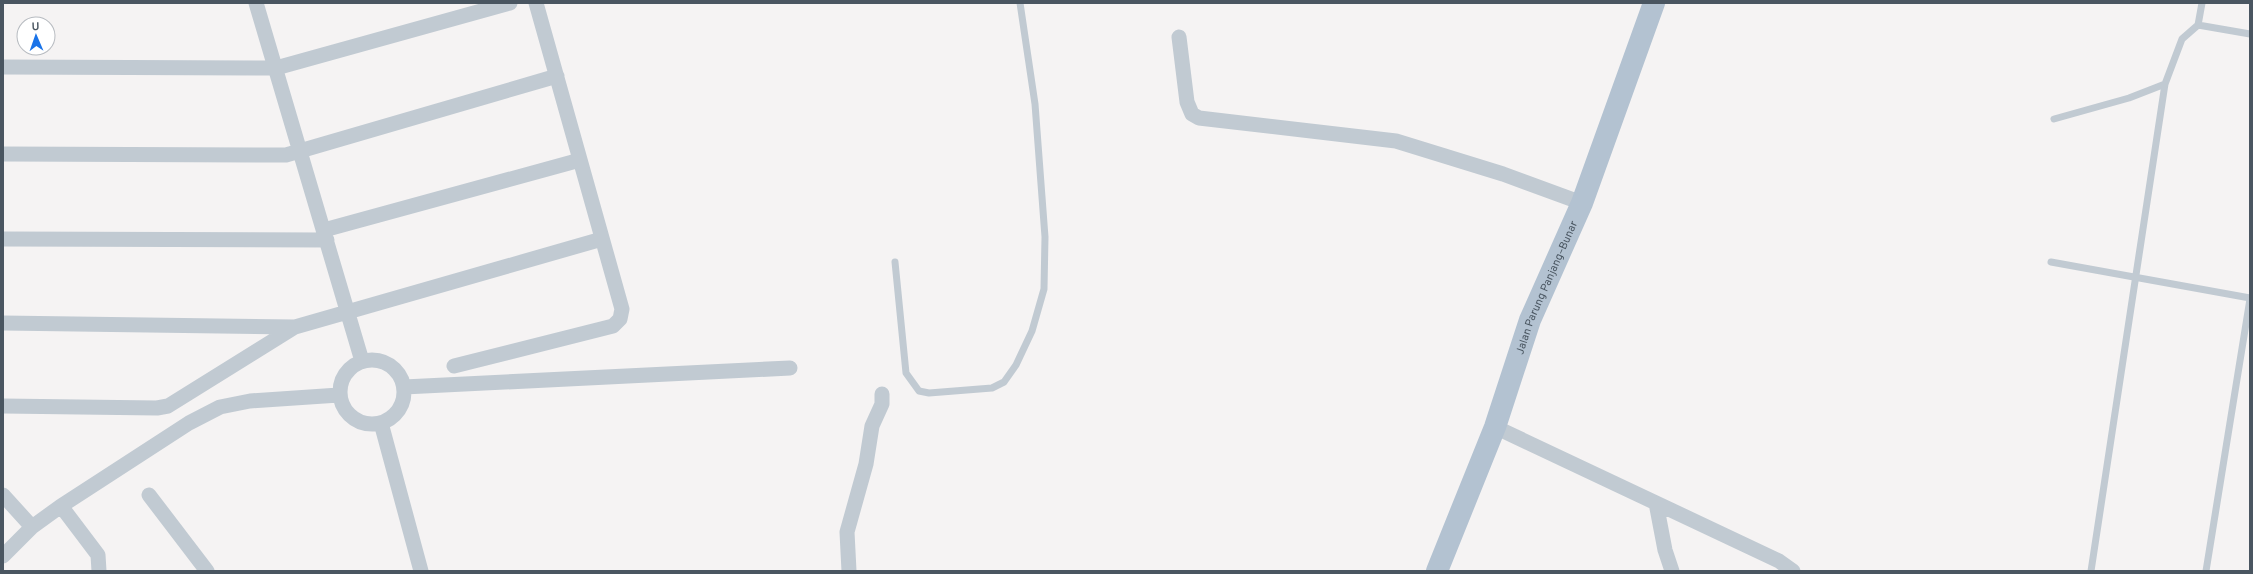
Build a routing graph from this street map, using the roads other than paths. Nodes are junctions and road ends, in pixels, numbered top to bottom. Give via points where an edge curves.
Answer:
1 (256, 3) edge
2 (510, 3) edge
3 (536, 3) edge
4 (1020, 3) edge
5 (1654, 3) edge
6 (2202, 3) edge
7 (2198, 25) junction
8 (2250, 34) edge
9 (1179, 37) dead end
10 (3, 67) edge
11 (276, 68) junction
12 (557, 76) junction
13 (2165, 84) junction
14 (2054, 120) dead end
15 (300, 150) junction
16 (3, 154) edge
17 (580, 160) junction
18 (1582, 203) junction
19 (325, 235) junction
20 (3, 239) edge
21 (602, 240) junction
22 (895, 262) dead end
23 (2051, 262) dead end
24 (2136, 277) junction
25 (2250, 298) edge
26 (348, 312) junction
27 (3, 323) edge
28 (295, 327) junction
29 (362, 361) junction
30 (454, 366) dead end
31 (790, 368) dead end
32 (404, 387) junction
33 (882, 394) dead end
34 (340, 395) junction
35 (3, 406) edge
36 (381, 423) junction
37 (1495, 427) junction
38 (3, 495) edge
39 (149, 495) dead end
40 (1656, 503) junction
41 (61, 506) junction
42 (32, 527) junction
43 (3, 556) edge
44 (99, 571) edge
45 (208, 571) edge
46 (421, 571) edge
47 (849, 571) edge
48 (1437, 571) edge
49 (1672, 571) edge
50 (1793, 571) edge
51 (2091, 571) edge
52 (2206, 571) edge

1 - 11 street
2 - 11 street
3 - 12 street
4 - 22 lane via 1035,104 1045,237 1044,289 1032,330 1016,366 1004,382 992,388 929,393 919,391 906,373
5 - 18 main road, Jalan Parung Panjang–Bunar
6 - 7 lane
7 - 8 lane
7 - 13 lane via 2182,39
9 - 18 street via 1187,102 1192,114 1199,118 1396,141 1503,174
10 - 11 street
11 - 15 street
12 - 15 street
12 - 17 street
13 - 14 lane via 2129,98
13 - 24 lane
15 - 16 street via 286,155
15 - 19 street
17 - 19 street
17 - 21 street
18 - 37 main road, Jalan Parung Panjang–Bunar via 1530,320
19 - 20 street
19 - 26 street
21 - 26 street
21 - 30 street via 622,309 620,319 613,326
23 - 24 lane
24 - 25 lane
24 - 51 lane
25 - 52 lane
26 - 28 street
26 - 29 street
27 - 28 street
28 - 35 street via 168,406
29 - 32 street via 384,362 400,376
29 - 34 street via 345,374
31 - 32 street
32 - 36 street via 399,409 391,418
33 - 47 street via 882,404 872,426 866,464 848,532
34 - 36 street via 342,406 349,415 370,424
34 - 41 street via 250,401 220,407 189,423
36 - 46 street
37 - 40 street
37 - 48 main road, Jalan Parung Panjang–Bunar
38 - 42 street
39 - 45 street
40 - 49 street via 1665,550
40 - 50 street via 1779,561
41 - 42 street
41 - 44 street via 98,555
42 - 43 street

